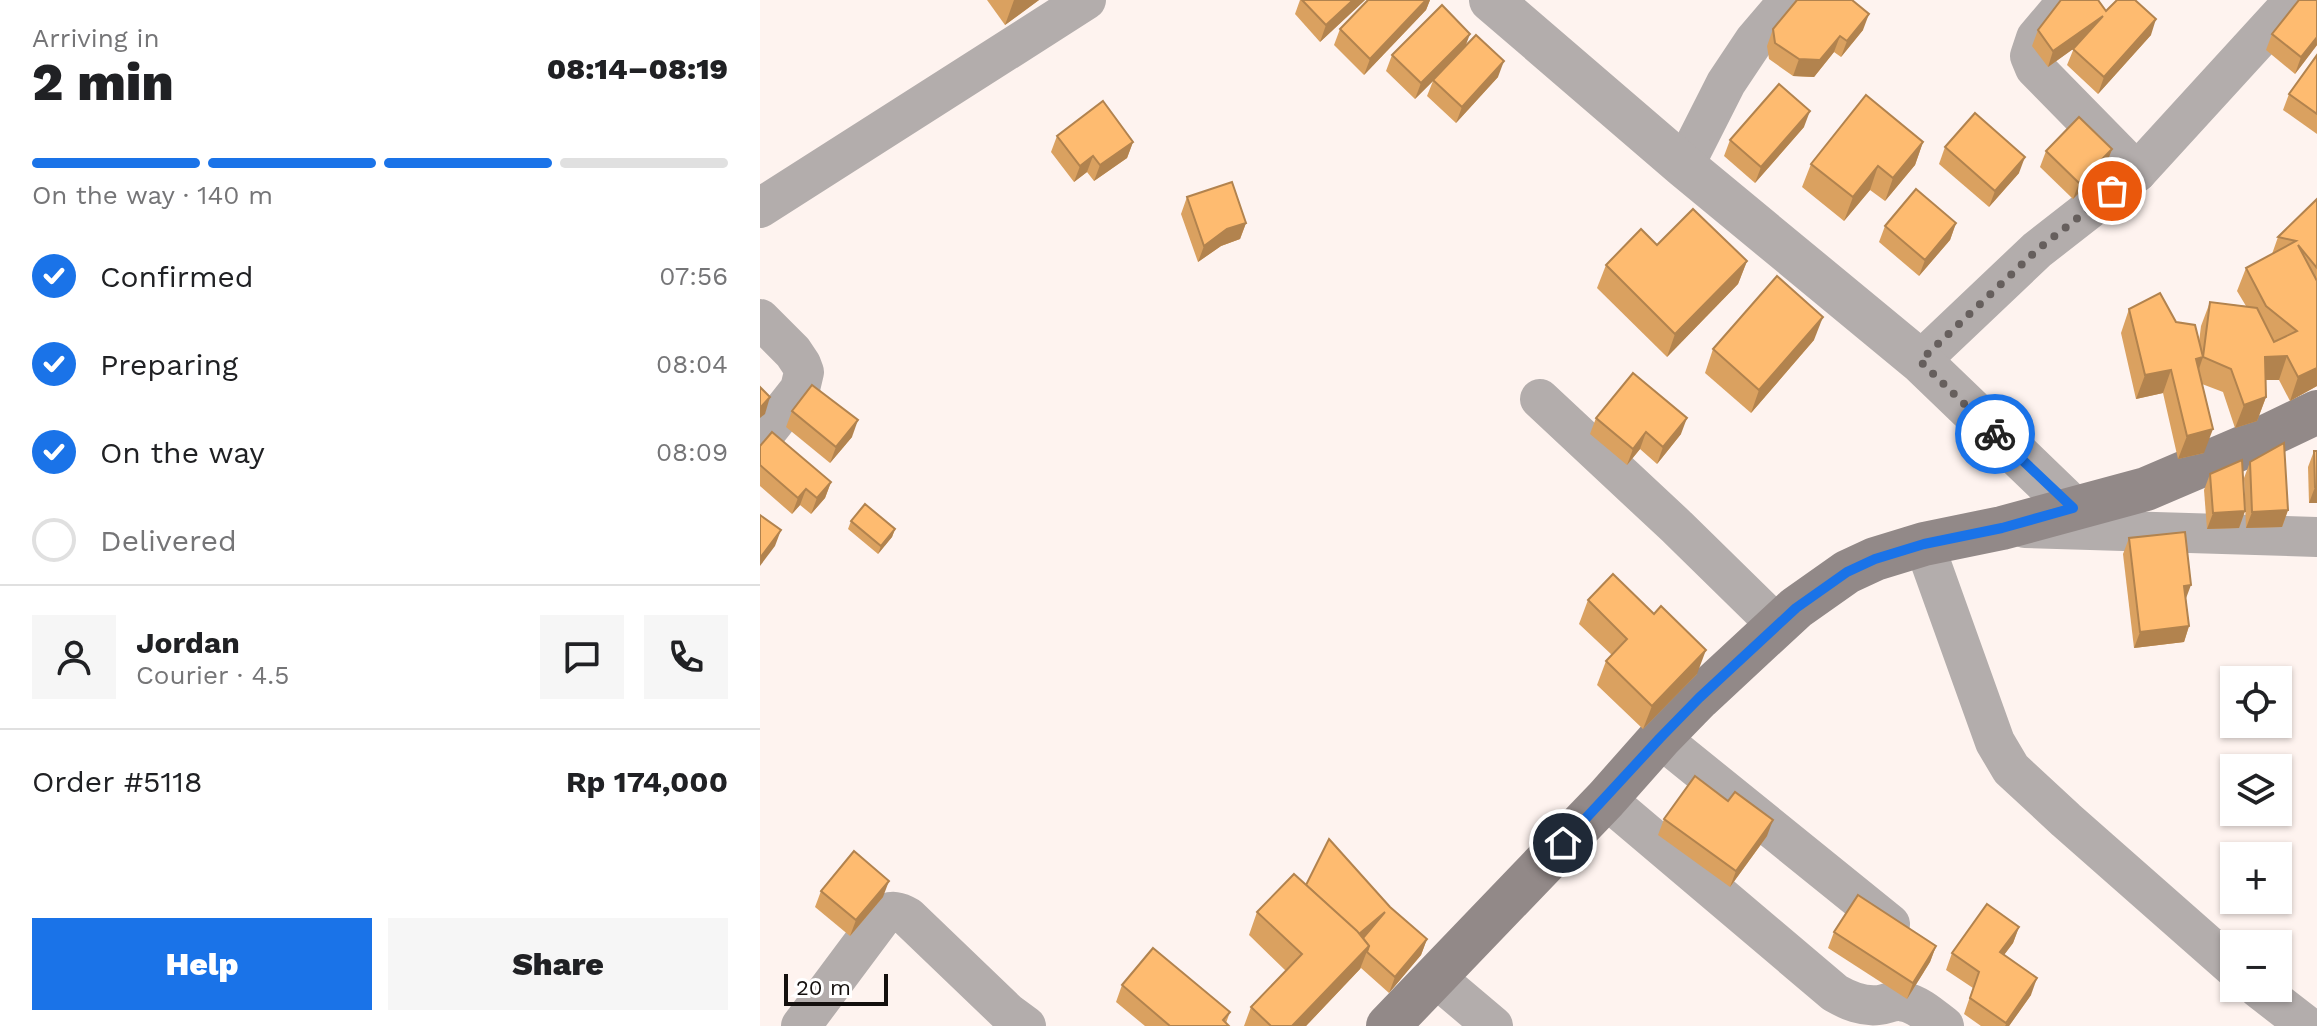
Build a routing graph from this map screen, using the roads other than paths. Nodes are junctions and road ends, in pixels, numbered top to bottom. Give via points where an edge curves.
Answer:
1 (1086, 0) edge
2 (1491, 0) edge
3 (1789, 0) edge
4 (2068, 0) edge
5 (2287, 8) dead end
6 (1684, 166) junction
7 (2137, 172) junction
8 (760, 208) edge
9 (760, 319) edge
10 (1920, 361) junction
11 (1540, 399) dead end
12 (2317, 412) edge
13 (760, 440) edge
14 (2073, 508) junction
15 (2002, 528) junction
16 (2317, 537) edge
17 (1924, 544) junction
18 (1777, 625) junction
19 (1660, 738) junction
20 (1606, 799) junction
21 (1890, 924) edge
22 (2220, 956) edge
23 (1435, 977) junction
24 (2276, 1002) edge
25 (801, 1026) edge
26 (1026, 1026) edge
27 (1388, 1026) edge
28 (1493, 1026) edge
29 (1944, 1026) edge
30 (2307, 1026) edge

1 - 8 street
2 - 6 street
3 - 6 street via 1726,83
4 - 7 street via 2036,38 2030,56 2035,68
5 - 7 street
6 - 10 street
7 - 10 street via 2037,250
9 - 13 street via 793,352 804,372 800,389
10 - 14 street
11 - 18 street
12 - 14 main road via 2146,489
14 - 15 main road
15 - 16 street
15 - 17 main road
17 - 18 main road via 1847,572
17 - 22 street via 1995,742 2011,769
18 - 19 main road
19 - 20 main road
19 - 21 street
20 - 23 main road
20 - 29 street via 1835,993 1862,1004 1908,1002
23 - 27 main road
23 - 28 street
24 - 30 street
25 - 26 street via 883,916 895,912 908,917

